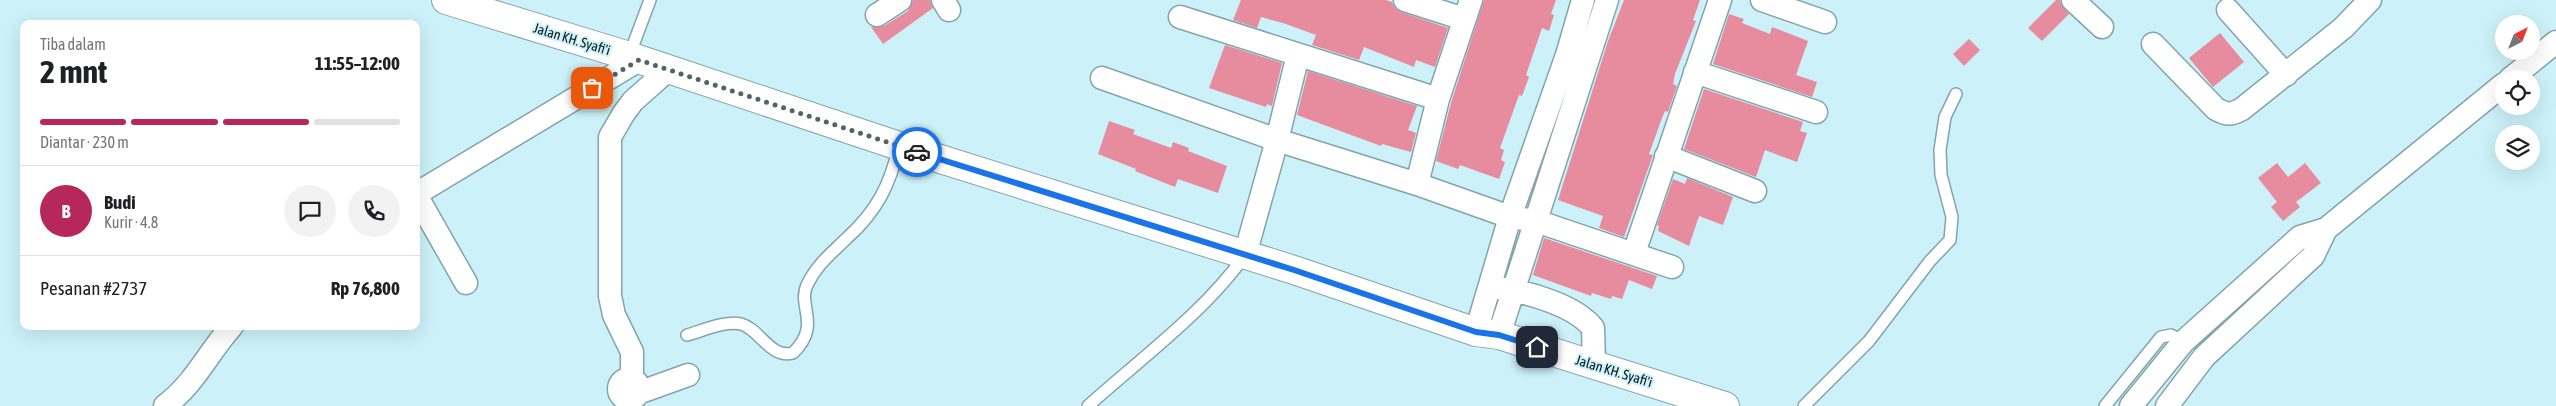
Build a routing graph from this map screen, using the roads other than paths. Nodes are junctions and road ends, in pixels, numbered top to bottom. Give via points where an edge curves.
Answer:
1 (446, 0) edge
2 (650, 0) edge
3 (900, 0) edge
4 (1405, 0) edge
5 (1583, 0) edge
6 (1607, 0) edge
7 (1720, 0) edge
8 (1762, 0) edge
9 (2073, 0) edge
10 (2370, 0) edge
11 (1807, 7) edge
12 (1468, 10) edge
13 (2228, 10) dead end
14 (876, 15) dead end
15 (1180, 17) dead end
16 (1825, 22) dead end
17 (2102, 27) dead end
18 (2556, 42) edge
19 (2153, 44) dead end
20 (1298, 55) junction
21 (634, 58) junction
22 (1577, 58) junction
23 (668, 70) junction
24 (2521, 70) edge
25 (1695, 72) junction
26 (2286, 75) junction
27 (1102, 78) dead end
28 (2495, 91) edge
29 (1956, 94) dead end
30 (1438, 99) junction
31 (1816, 112) dead end
32 (1277, 140) junction
33 (899, 146) junction
34 (1666, 156) junction
35 (1416, 184) junction
36 (1755, 191) dead end
37 (420, 192) edge
38 (420, 201) edge
39 (1510, 217) junction
40 (1536, 221) junction
41 (2326, 229) junction
42 (1634, 253) junction
43 (1245, 254) junction
44 (1672, 267) dead end
45 (2261, 272) junction
46 (466, 283) dead end
47 (1490, 287) junction
48 (2277, 289) junction
49 (1513, 290) junction
50 (229, 330) edge
51 (1488, 333) junction
52 (687, 335) dead end
53 (2183, 342) junction
54 (1594, 365) junction
55 (688, 375) dead end
56 (628, 394) edge
57 (165, 406) edge
58 (1088, 406) edge
59 (1725, 406) edge
60 (1804, 406) edge
61 (2105, 406) edge
62 (2131, 406) edge
63 (2167, 406) edge

1 - 21 main road, Jalan KH. Syafi'i
2 - 21 lane
3 - 14 street
4 - 12 street
5 - 22 street
6 - 22 street
7 - 25 street
8 - 11 street
9 - 17 street
10 - 26 street via 2343,28
11 - 16 street
12 - 30 street
13 - 26 street
15 - 20 street
18 - 24 street
19 - 26 street via 2216,109 2226,114 2242,110
20 - 30 street
20 - 32 street
21 - 23 main road, Jalan KH. Syafi'i
21 - 37 street
22 - 39 street
22 - 40 street
23 - 33 main road, Jalan KH. Syafi'i
23 - 56 street via 633,101 610,137 610,296 614,315 632,352
25 - 31 street
25 - 34 street
27 - 32 street
28 - 41 street
29 - 60 lane via 1945,117 1940,150 1941,174 1952,217 1950,240 1869,341
30 - 35 street
32 - 35 street
32 - 43 street
33 - 43 main road, Jalan KH. Syafi'i
33 - 52 lane via 892,176 881,199 860,226 820,263 808,284 805,293 807,331 793,353 778,352 741,324 731,323
34 - 36 street
34 - 42 street
35 - 39 street
38 - 46 street
39 - 40 street
39 - 47 street
40 - 42 street
40 - 49 street
41 - 45 street via 2300,237
41 - 48 street via 2313,256
42 - 44 street
43 - 51 main road, Jalan KH. Syafi'i
43 - 58 lane via 1233,272 1196,310
45 - 48 street
45 - 53 street
47 - 49 street
47 - 51 street
48 - 63 street via 2204,358
49 - 51 street
49 - 54 street via 1564,307 1587,320 1593,328
50 - 57 street via 186,389
51 - 54 main road, Jalan KH. Syafi'i
53 - 61 lane via 2171,335 2161,337
53 - 62 street
54 - 59 main road, Jalan KH. Syafi'i
55 - 56 street

